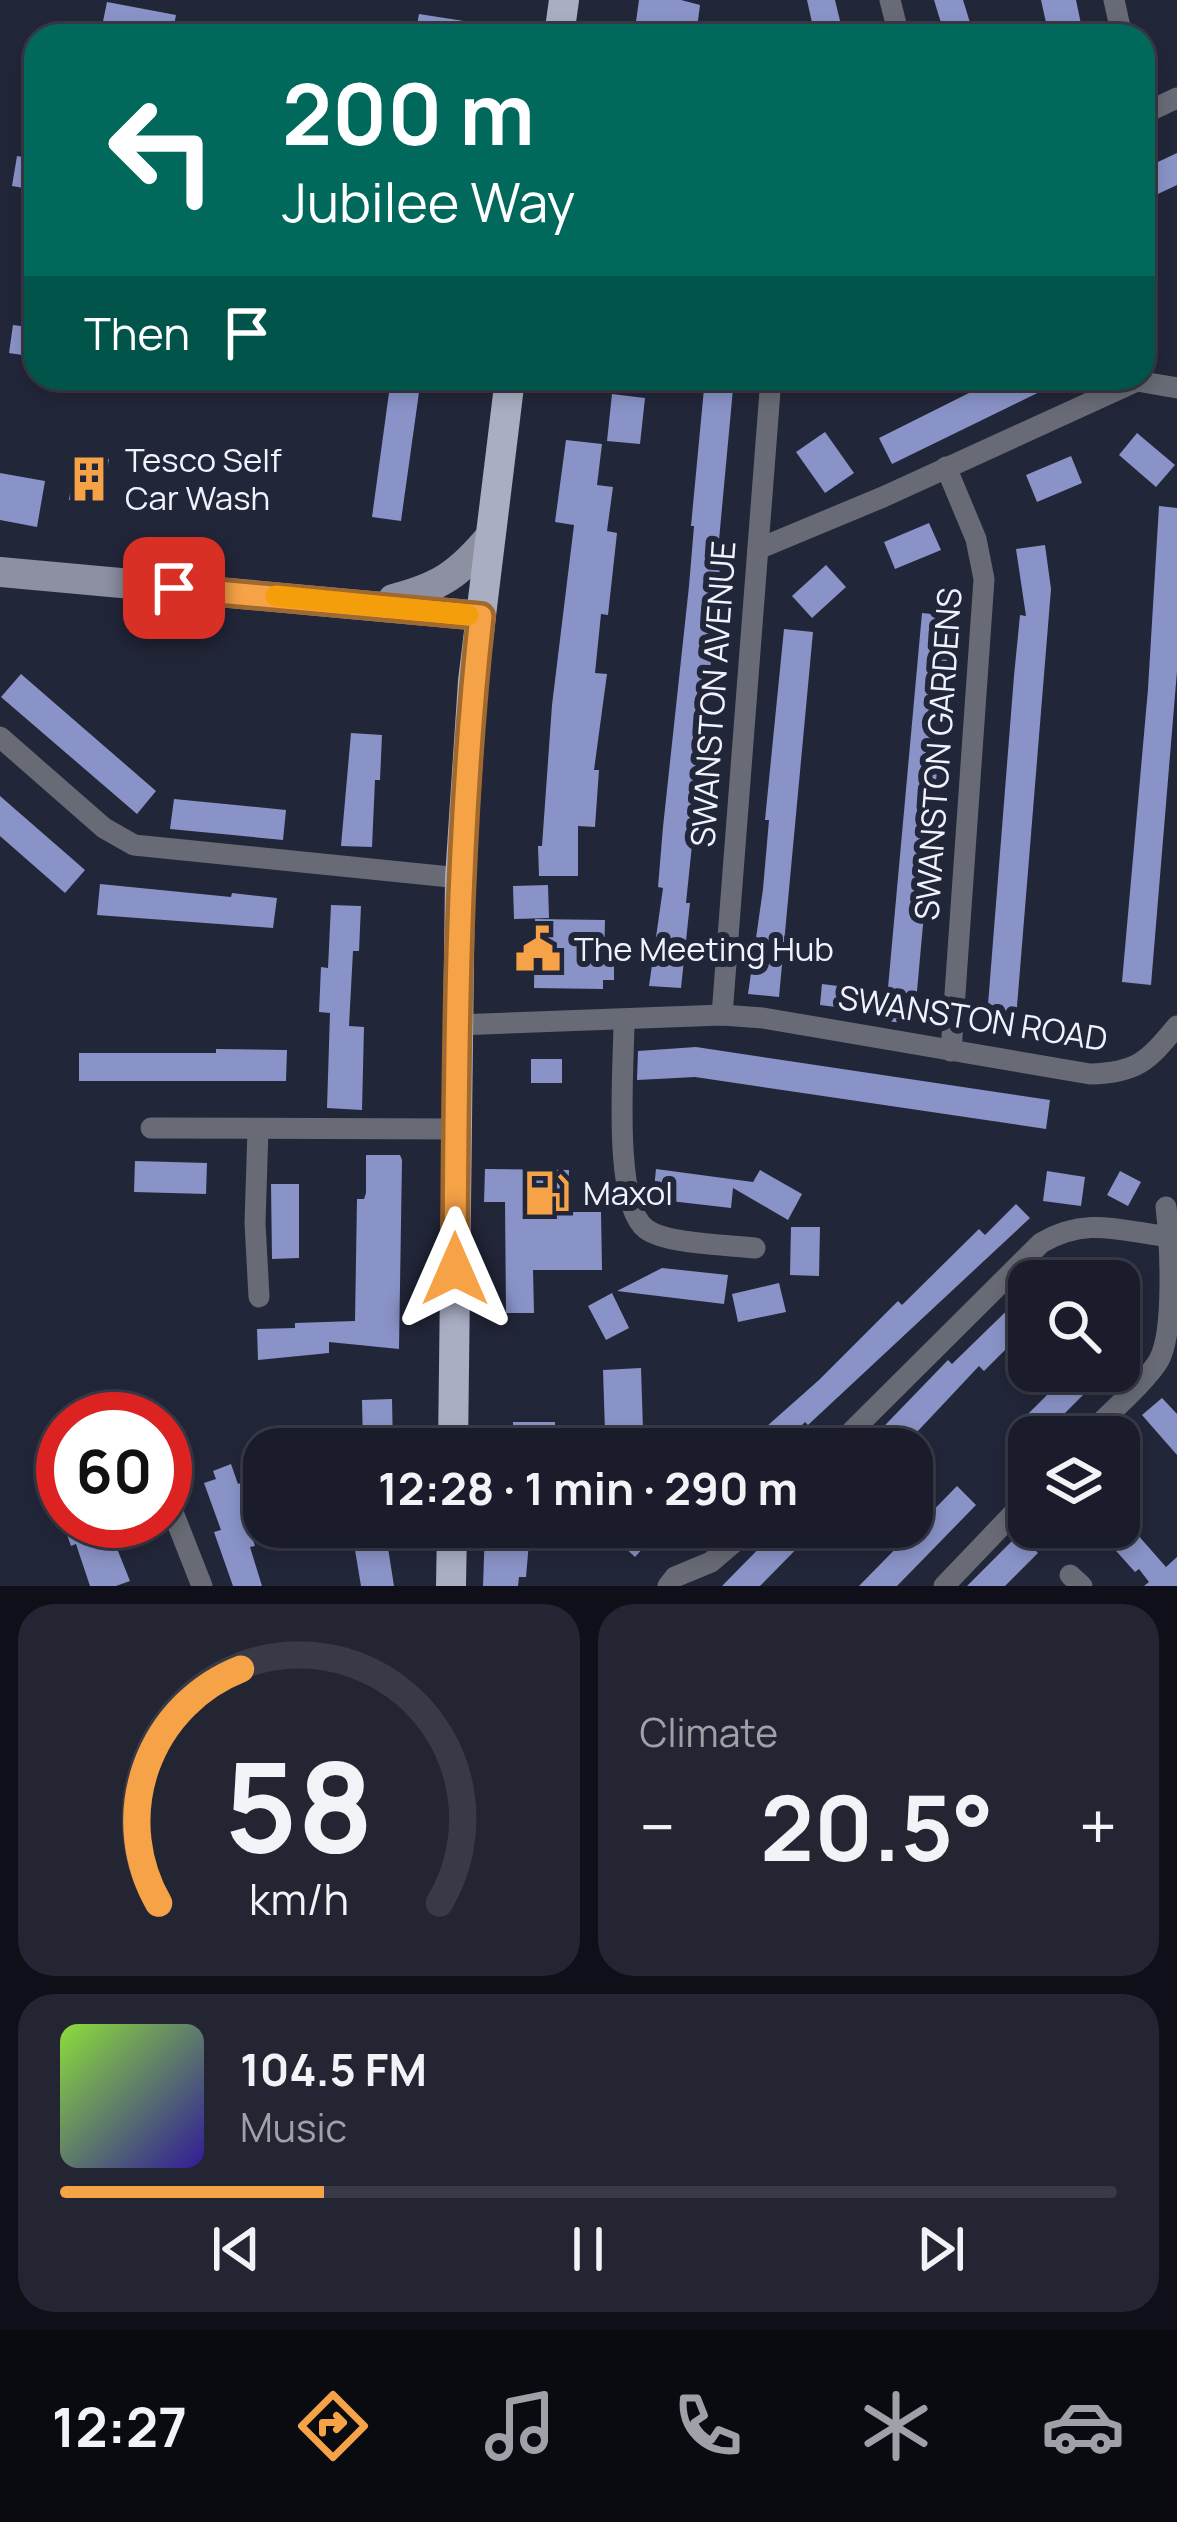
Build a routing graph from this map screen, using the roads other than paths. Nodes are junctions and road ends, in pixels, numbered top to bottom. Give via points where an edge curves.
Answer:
1 (508, 390) edge
2 (769, 390) edge
3 (1117, 390) edge
4 (946, 467) junction
5 (490, 537) junction
6 (758, 549) junction
7 (0, 572) edge
8 (369, 604) junction
9 (481, 616) junction
10 (0, 736) edge
11 (460, 878) junction
12 (722, 1015) junction
13 (624, 1021) junction
14 (456, 1025) junction
15 (1177, 1026) edge
16 (951, 1052) junction
17 (151, 1128) dead end
18 (257, 1129) junction
19 (456, 1129) junction
20 (1166, 1207) dead end
21 (1170, 1237) junction
22 (755, 1248) dead end
23 (259, 1297) dead end
24 (1159, 1360) junction
25 (1177, 1378) edge
26 (1106, 1416) edge
27 (453, 1428) edge
28 (854, 1428) edge
29 (1008, 1519) edge
30 (187, 1548) edge
31 (452, 1548) edge
32 (727, 1548) edge
33 (202, 1586) edge
34 (451, 1586) edge
35 (668, 1586) edge
36 (944, 1586) edge

1 - 5 main road
2 - 6 street, SWANSTON AVENUE
3 - 4 street
4 - 6 street
4 - 16 street, SWANSTON GARDENS via 984,579
5 - 8 street via 431,589
5 - 9 main road
6 - 12 street, SWANSTON AVENUE
7 - 8 street
8 - 9 street
9 - 11 main road
10 - 11 street via 134,845
11 - 14 main road
12 - 13 street, SWANSTON ROAD
12 - 16 street, SWANSTON ROAD
13 - 14 street, SWANSTON ROAD
13 - 22 street via 627,1202 646,1229
14 - 19 main road
15 - 16 street, SWANSTON ROAD via 1122,1074
17 - 18 street
18 - 19 street
18 - 23 street
19 - 27 main road
20 - 21 street
21 - 24 street
21 - 28 street via 1065,1229
24 - 25 street
24 - 26 street
29 - 36 street
30 - 33 street
31 - 34 main road
32 - 35 street

